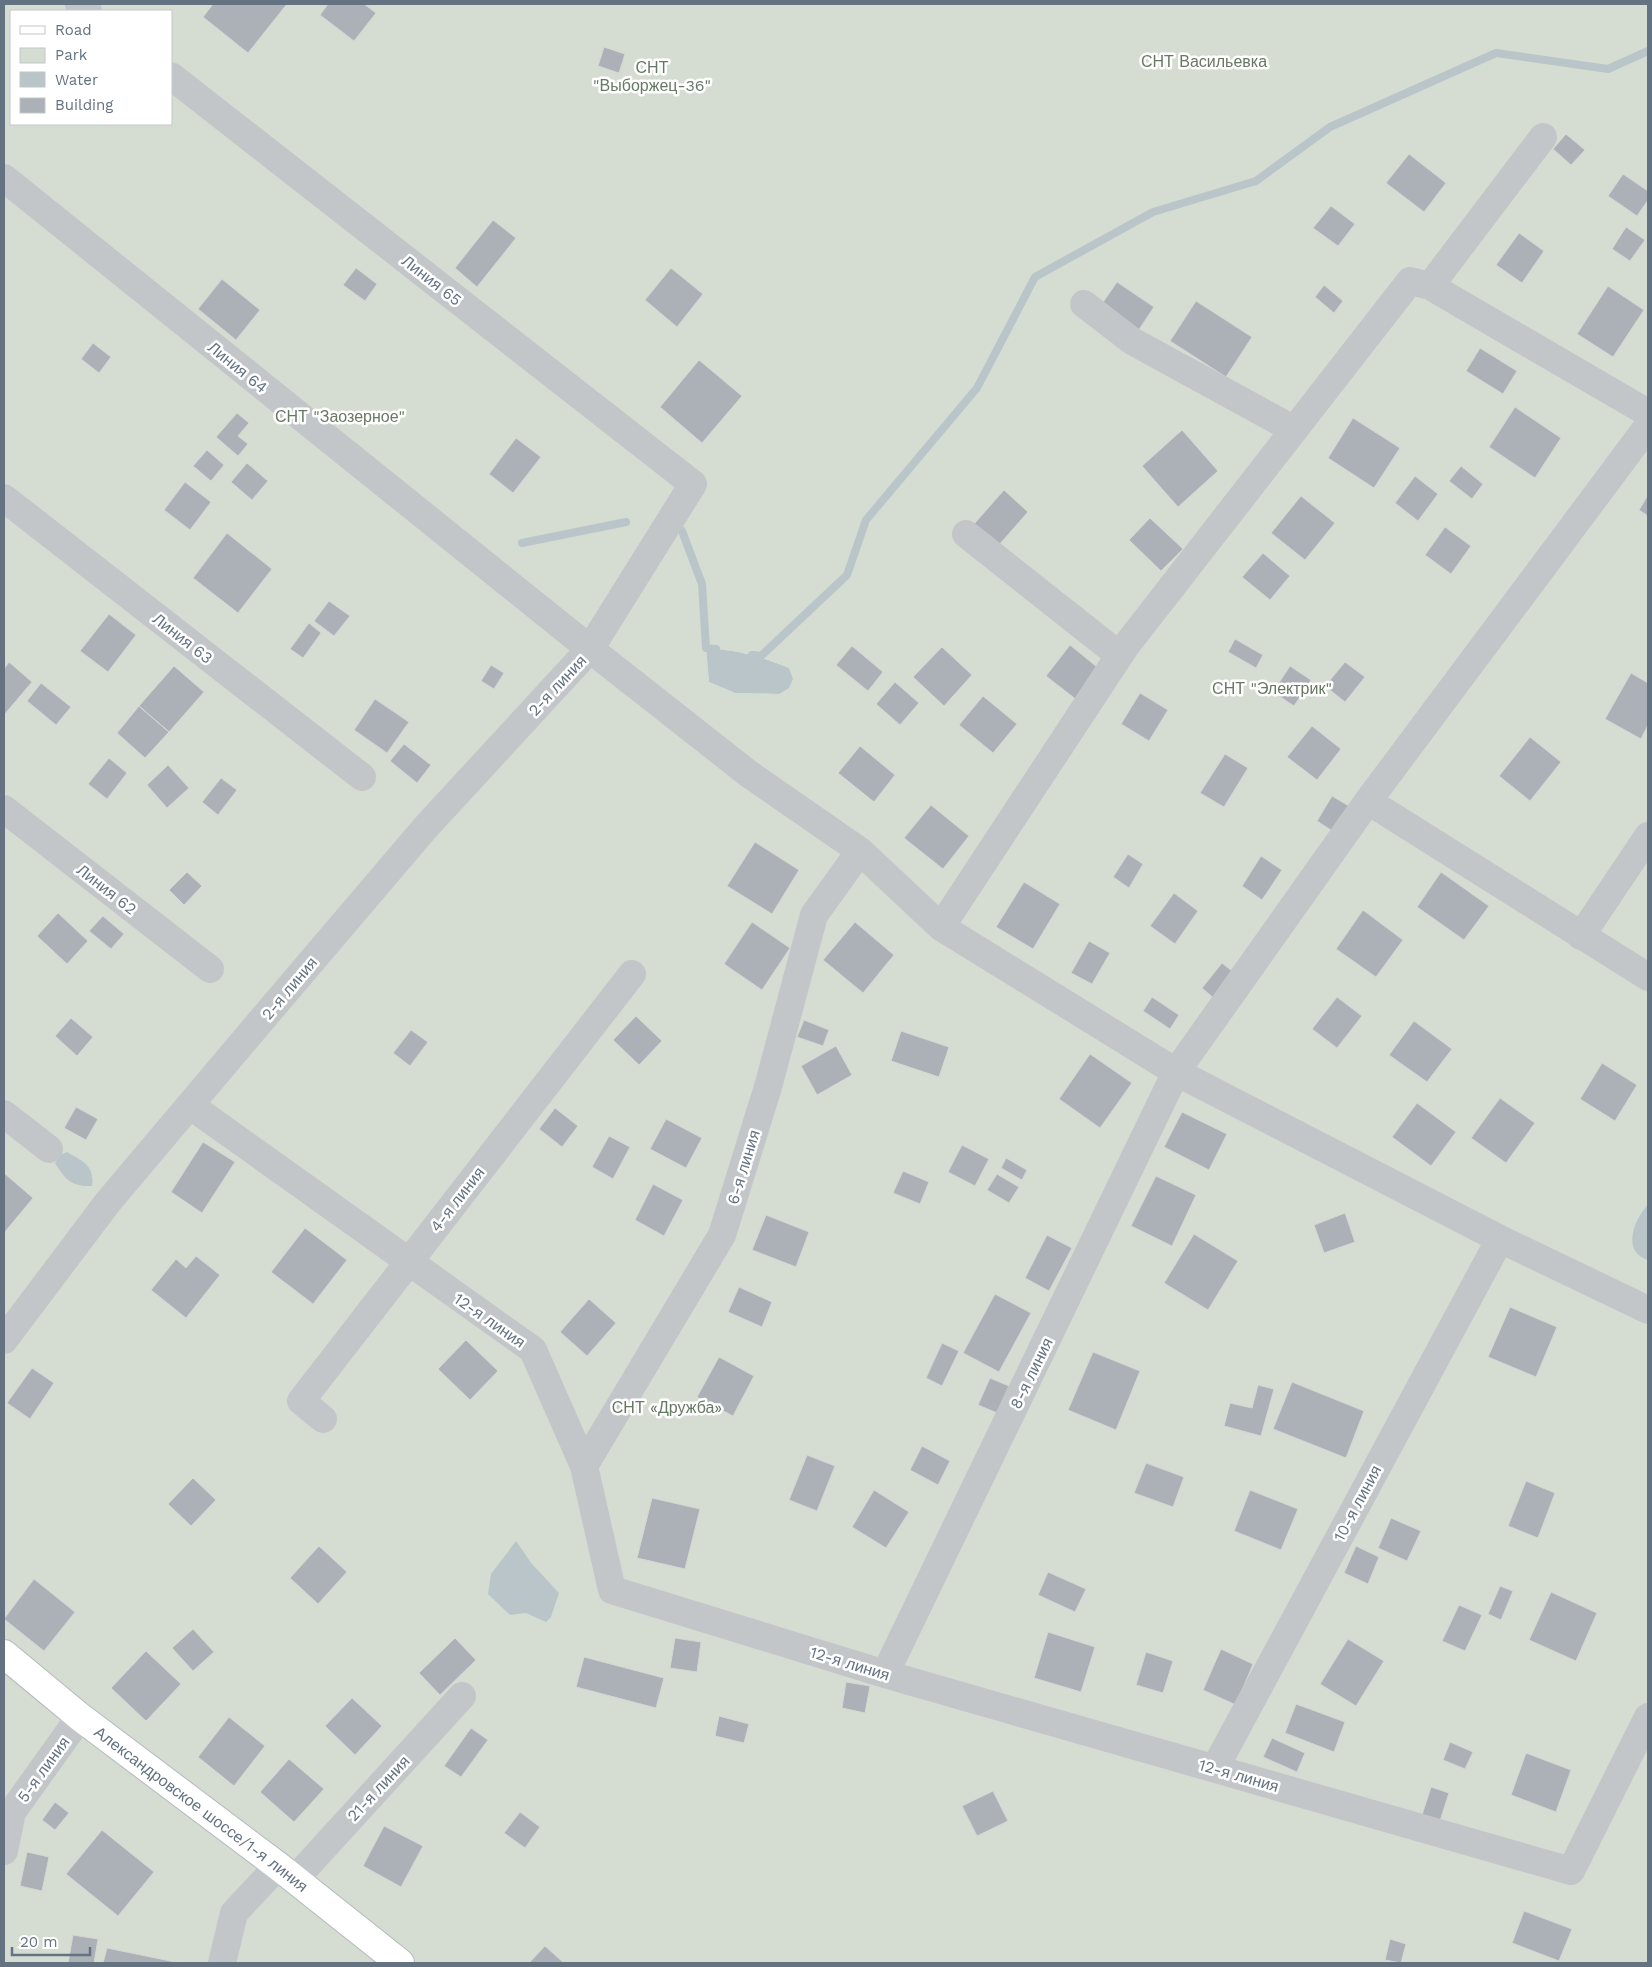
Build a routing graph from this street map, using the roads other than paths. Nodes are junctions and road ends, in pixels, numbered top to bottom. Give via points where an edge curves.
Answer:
1 (172, 77) edge
2 (1543, 137) dead end
3 (4, 178) edge
4 (1430, 286) junction
5 (1084, 304) dead end
6 (1648, 413) edge
7 (1648, 426) edge
8 (1293, 429) junction
9 (693, 484) joint
10 (4, 498) edge
11 (966, 534) dead end
12 (590, 649) junction
13 (1120, 655) junction
14 (362, 777) dead end
15 (1368, 801) junction
16 (4, 809) edge
17 (1648, 836) edge
18 (860, 851) junction
19 (941, 927) junction
20 (1581, 936) junction
21 (210, 969) dead end
22 (632, 974) dead end
23 (1648, 977) edge
24 (1176, 1072) junction
25 (191, 1106) junction
26 (4, 1114) edge
27 (49, 1149) dead end
28 (1500, 1239) junction
29 (408, 1262) junction
30 (1648, 1310) edge
31 (4, 1340) edge
32 (323, 1419) dead end
33 (584, 1466) junction
34 (4, 1654) edge
35 (885, 1674) junction
36 (462, 1696) dead end
37 (80, 1717) junction
38 (1648, 1717) edge
39 (1214, 1768) junction
40 (4, 1851) edge
41 (286, 1873) junction
42 (222, 1963) edge
43 (400, 1963) edge

1 - 9 street, Линия 65
2 - 4 street
3 - 12 street, Линия 64
4 - 6 street
4 - 8 street via 1410,282
5 - 8 street via 1132,341
7 - 15 street, 8-я линия
8 - 13 street
9 - 12 street, 2-я линия
10 - 14 street, Линия 63
11 - 13 street
12 - 18 street, Линия 64 via 749,774
12 - 25 street, 2-я линия via 425,828
13 - 19 street
15 - 20 street
15 - 24 street, 8-я линия
16 - 21 street, Линия 62
17 - 20 street
18 - 19 street, Линия 64
18 - 33 street, 6-я линия via 814,915 768,1087 722,1235
19 - 24 street, Линия 64
20 - 23 street
22 - 29 street, 4-я линия
24 - 28 street, Линия 64
24 - 35 street, 8-я линия
25 - 29 street, 12-я линия
25 - 31 street, 2-я линия via 108,1202
26 - 27 street
28 - 30 street, Линия 64
28 - 39 street, 10-я линия
29 - 32 street, 4-я линия via 300,1401
29 - 33 street, 12-я линия via 533,1350
33 - 35 street, 12-я линия via 612,1590
34 - 37 street, Александровское шоссе/1-я линия
35 - 39 street, 12-я линия
36 - 41 street, 21-я линия
37 - 40 street, 5-я линия via 12,1812
37 - 41 street, Александровское шоссе/1-я линия
38 - 39 street, 12-я линия via 1571,1871
41 - 42 street, 21-я линия via 234,1913
41 - 43 street, Александровское шоссе/1-я линия

